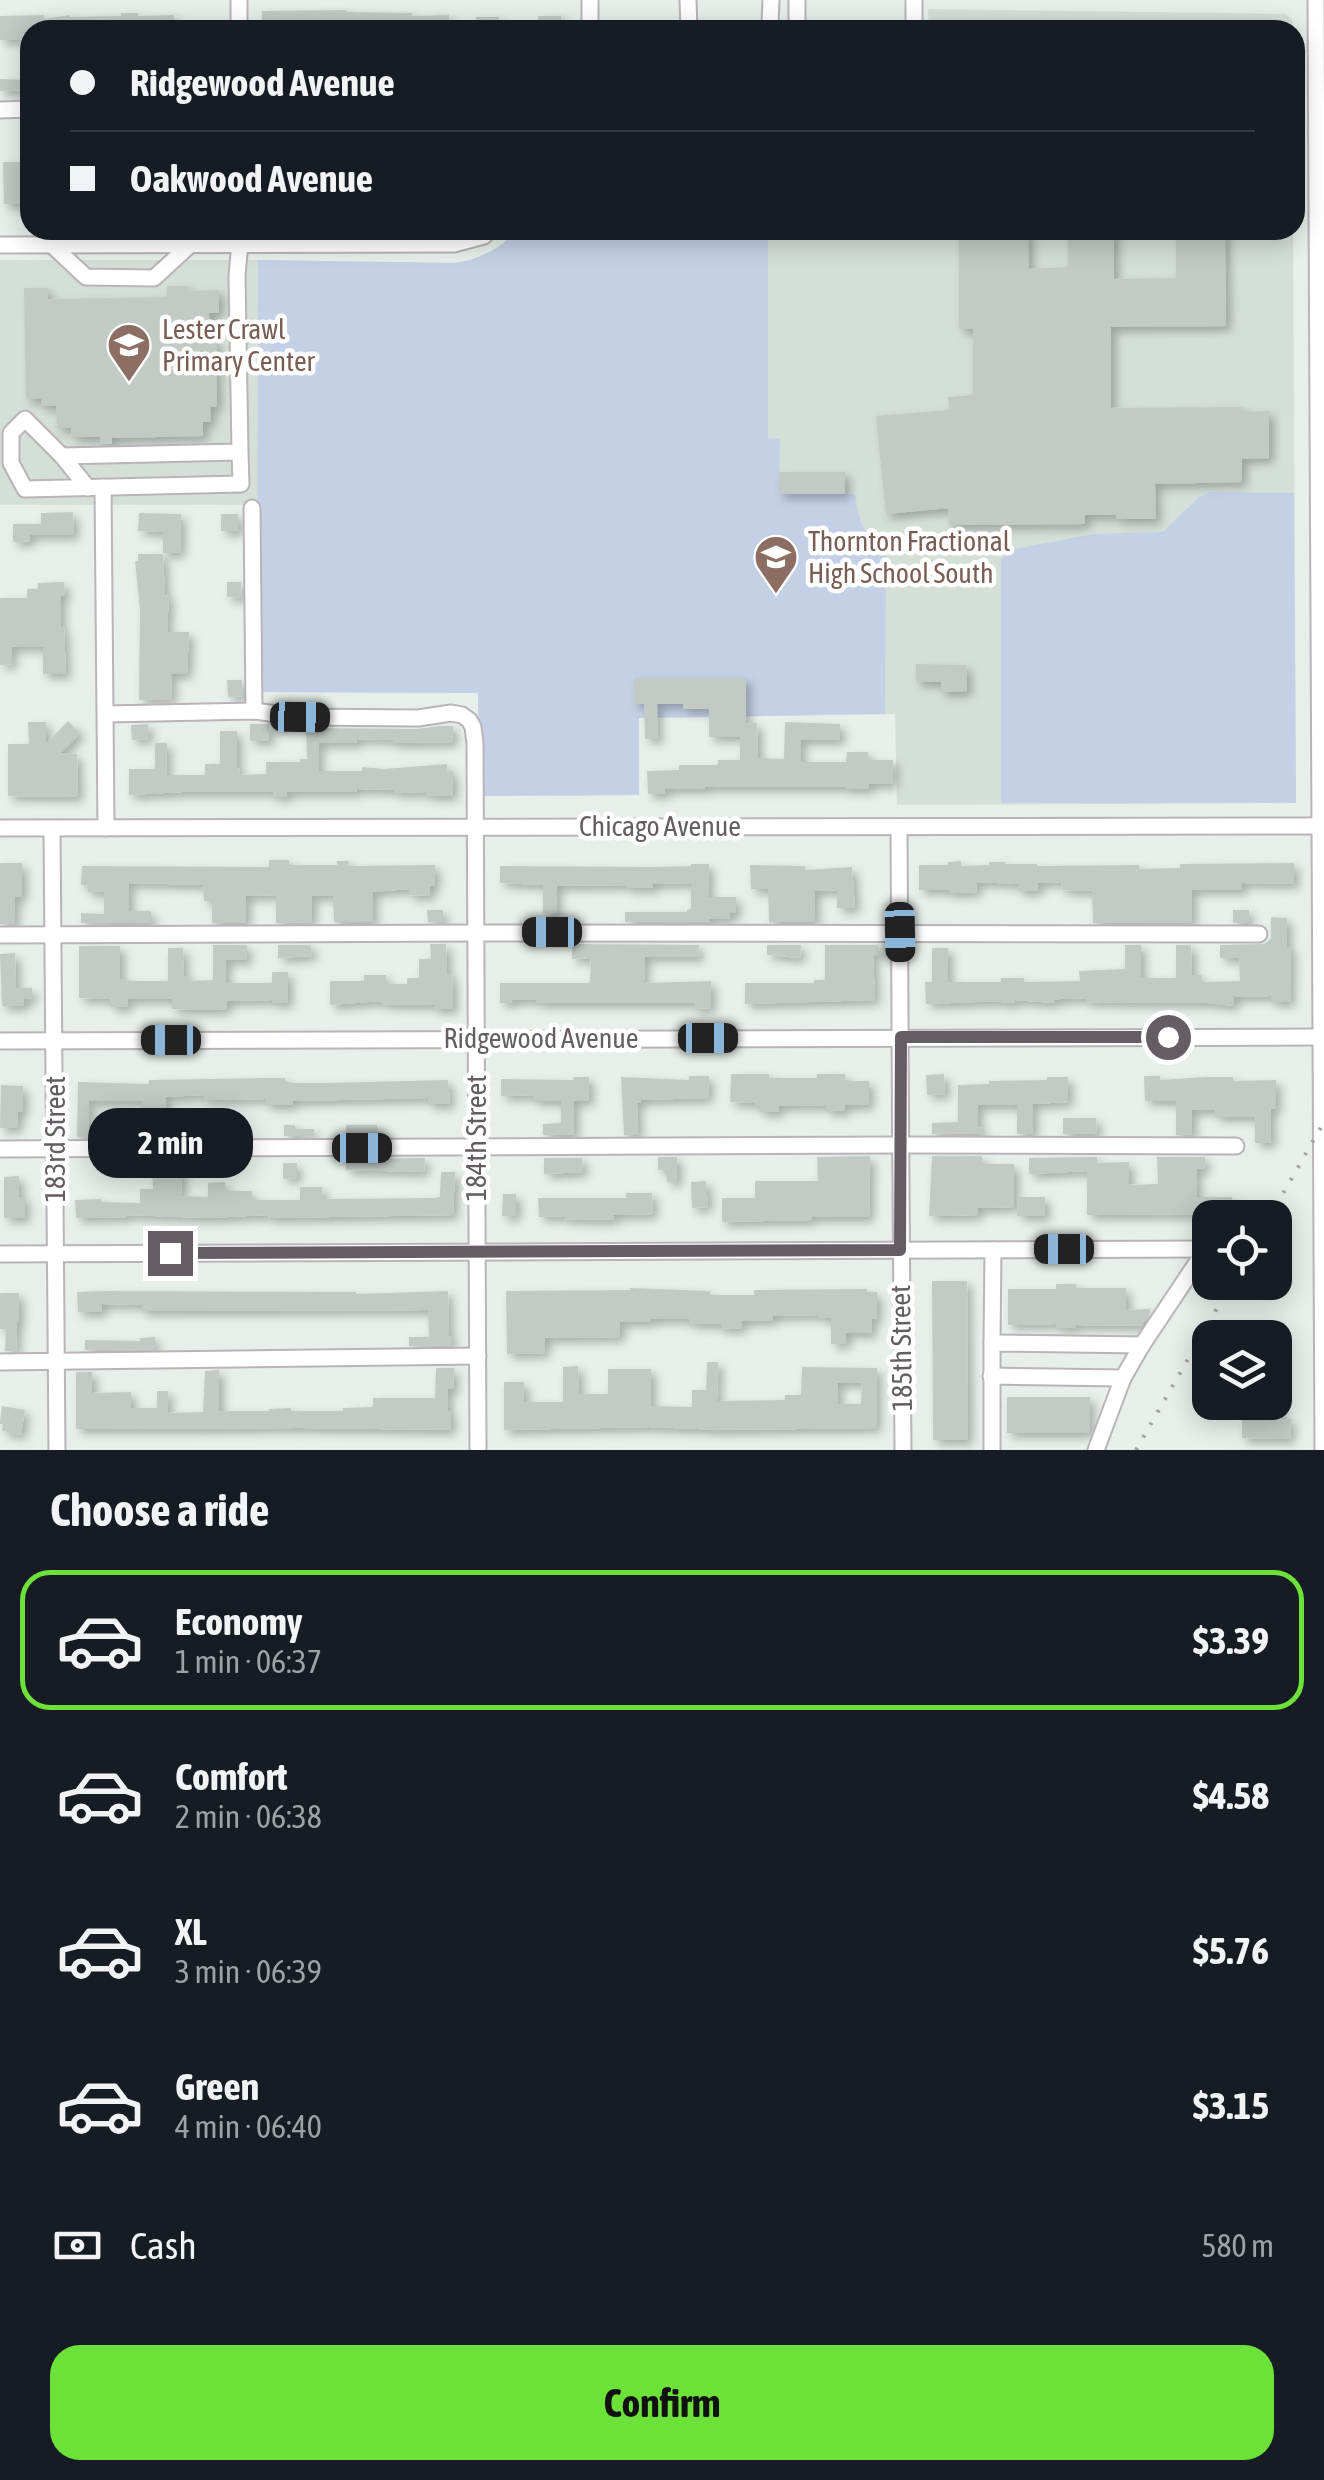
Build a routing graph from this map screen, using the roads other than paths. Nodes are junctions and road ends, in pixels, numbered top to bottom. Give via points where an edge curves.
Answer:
1 (1316, 0) edge
2 (1320, 52) edge
3 (1321, 113) edge
4 (220, 240) edge
5 (241, 240) edge
6 (332, 240) edge
7 (469, 240) edge
8 (191, 244) junction
9 (0, 245) edge
10 (52, 245) junction
11 (240, 452) junction
12 (62, 456) junction
13 (96, 488) junction
14 (252, 508) dead end
15 (254, 711) junction
16 (106, 714) junction
17 (475, 826) junction
18 (1321, 826) junction
19 (898, 827) junction
20 (0, 828) edge
21 (52, 828) junction
22 (106, 828) junction
23 (900, 932) junction
24 (475, 933) junction
25 (53, 934) junction
26 (1259, 934) dead end
27 (0, 935) edge
28 (1322, 1036) junction
29 (901, 1037) junction
30 (476, 1039) junction
31 (0, 1040) edge
32 (54, 1041) junction
33 (901, 1145) junction
34 (1236, 1146) dead end
35 (476, 1148) junction
36 (0, 1149) edge
37 (55, 1149) junction
38 (900, 1250) junction
39 (993, 1250) junction
40 (477, 1252) junction
41 (0, 1254) edge
42 (56, 1254) junction
43 (1324, 1269) edge
44 (992, 1343) junction
45 (1142, 1345) junction
46 (478, 1356) junction
47 (0, 1362) edge
48 (57, 1362) junction
49 (992, 1376) junction
50 (1123, 1378) junction
51 (58, 1450) edge
52 (478, 1450) edge
53 (903, 1450) edge
54 (992, 1450) edge
55 (1096, 1450) edge
56 (1323, 1450) edge

1 - 2 street
2 - 3 street
3 - 18 street
4 - 8 street
5 - 11 street
6 - 7 street
8 - 10 street
8 - 10 street via 154,278 86,277
9 - 10 street
11 - 12 street
11 - 13 street via 241,484
12 - 13 street
12 - 13 street via 25,419 11,433 11,463 25,489
13 - 16 street
14 - 15 street
15 - 16 street
15 - 17 street, 184th Street via 300,717 462,715 474,734
16 - 22 street
17 - 19 street, Chicago Avenue
17 - 22 street, Chicago Avenue
17 - 24 street, 184th Street
18 - 19 street, Chicago Avenue
18 - 28 street
19 - 23 street, 185th Street
20 - 21 street, Chicago Avenue
21 - 22 street, Chicago Avenue
21 - 25 street, 183rd Street
23 - 24 street
23 - 26 street
23 - 29 street, 185th Street
24 - 25 street
24 - 30 street, 184th Street
25 - 27 street
25 - 32 street, 183rd Street
28 - 29 street, Ridgewood Avenue
28 - 43 street
29 - 30 street, Ridgewood Avenue
29 - 33 street, 185th Street
30 - 32 street, Ridgewood Avenue
30 - 35 street, 184th Street
31 - 32 street, Ridgewood Avenue
32 - 37 street, 183rd Street
33 - 34 street
33 - 35 street
33 - 38 street, 185th Street
35 - 37 street
35 - 40 street, 184th Street
36 - 37 street
37 - 42 street, 183rd Street
38 - 39 street
38 - 40 street
38 - 53 street, 185th Street
39 - 44 street
39 - 45 street via 1206,1249
40 - 42 street
40 - 46 street, 184th Street
41 - 42 street
42 - 48 street, 183rd Street
43 - 56 street
44 - 45 street
44 - 49 street
45 - 50 street
46 - 48 street
46 - 52 street, 184th Street
47 - 48 street
48 - 51 street, 183rd Street
49 - 50 street
49 - 54 street
50 - 55 street

